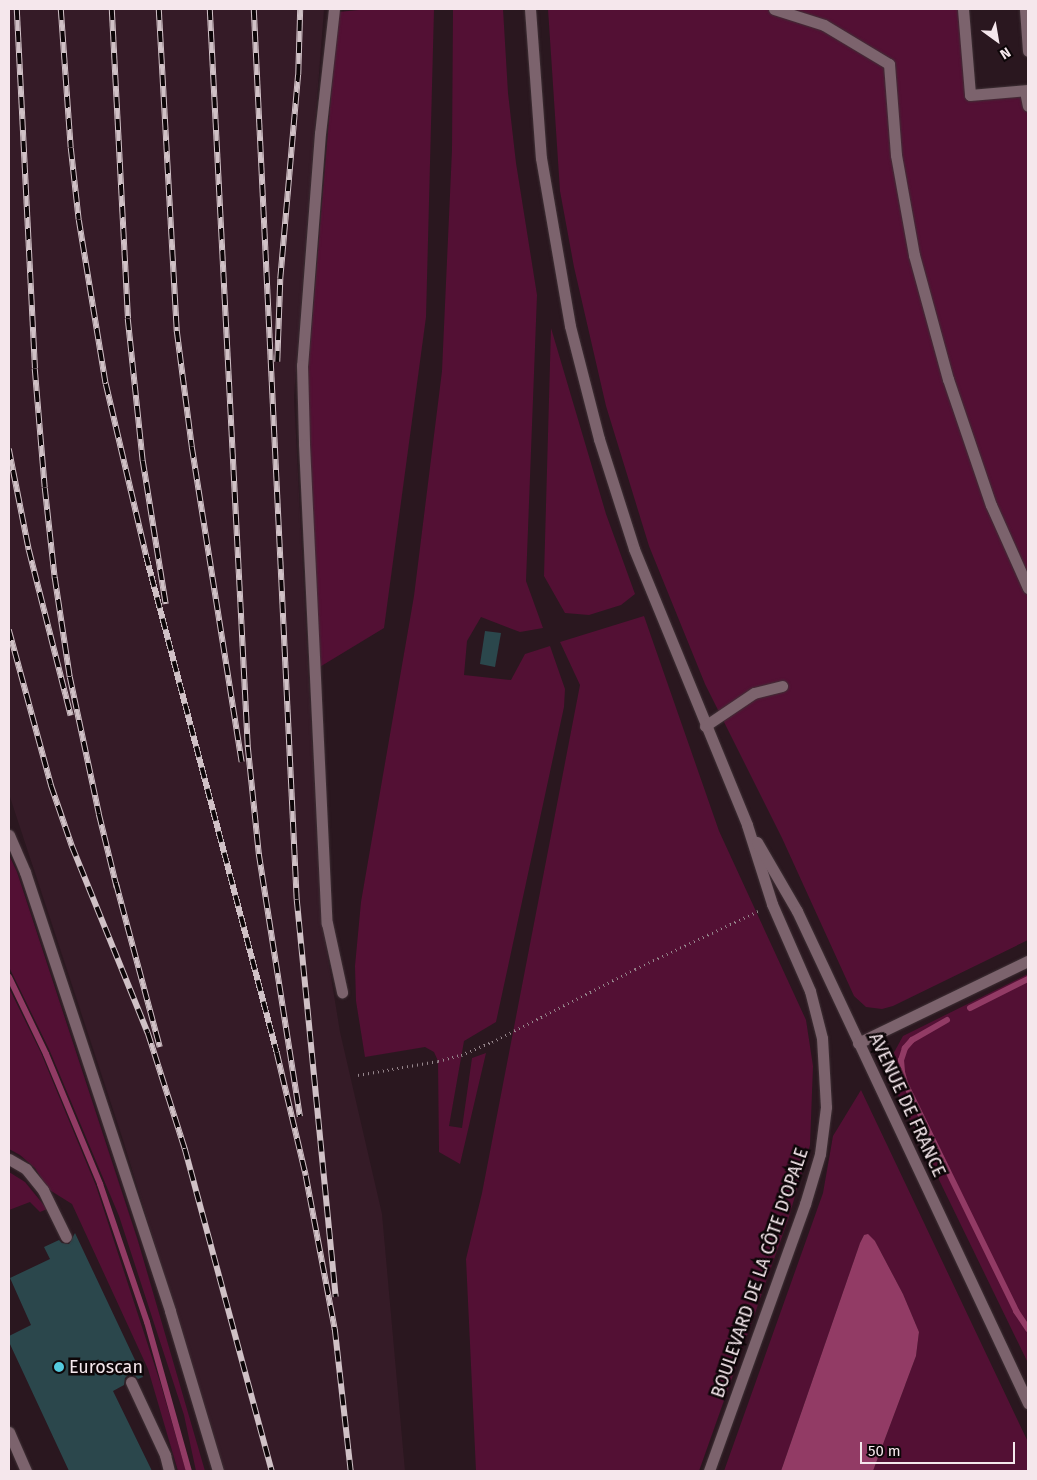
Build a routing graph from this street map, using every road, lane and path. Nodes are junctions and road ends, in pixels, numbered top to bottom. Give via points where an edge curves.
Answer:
1 (334, 9) edge
2 (530, 9) edge
3 (774, 9) edge
4 (963, 9) edge
5 (1025, 9) edge
6 (1028, 51) edge
7 (1027, 91) edge
8 (1028, 106) edge
9 (1028, 588) edge
10 (782, 686) dead end
11 (705, 726) junction
12 (747, 826) junction
13 (9, 835) edge
14 (772, 904) junction
15 (1028, 962) edge
16 (342, 992) dead end
17 (858, 1043) junction
18 (358, 1075) dead end
19 (9, 1159) edge
20 (66, 1237) dead end
21 (131, 1382) dead end
22 (1028, 1403) edge
23 (9, 1432) edge
24 (26, 1471) edge
25 (169, 1471) edge
26 (218, 1471) edge
27 (709, 1471) edge

1 - 16 lane via 320,133 302,365 327,923
2 - 11 lane via 541,158 570,326 599,439 634,549
3 - 9 lane via 824,25 888,64 896,155 914,255 948,379 988,496
4 - 7 lane via 970,95
5 - 6 lane
7 - 8 lane
10 - 11 lane via 754,693
11 - 12 lane
12 - 14 lane, BOULEVARD DE LA CÔTE D'OPALE
12 - 17 lane, AVENUE DE FRANCE via 797,911
13 - 26 lane via 25,872 170,1311
14 - 18 path via 461,1055
14 - 27 lane, BOULEVARD DE LA CÔTE D'OPALE via 817,1013 824,1064 824,1130 805,1204
15 - 17 lane
17 - 22 lane, AVENUE DE FRANCE
19 - 20 lane via 26,1169 43,1190
21 - 25 lane via 165,1455
23 - 24 lane

